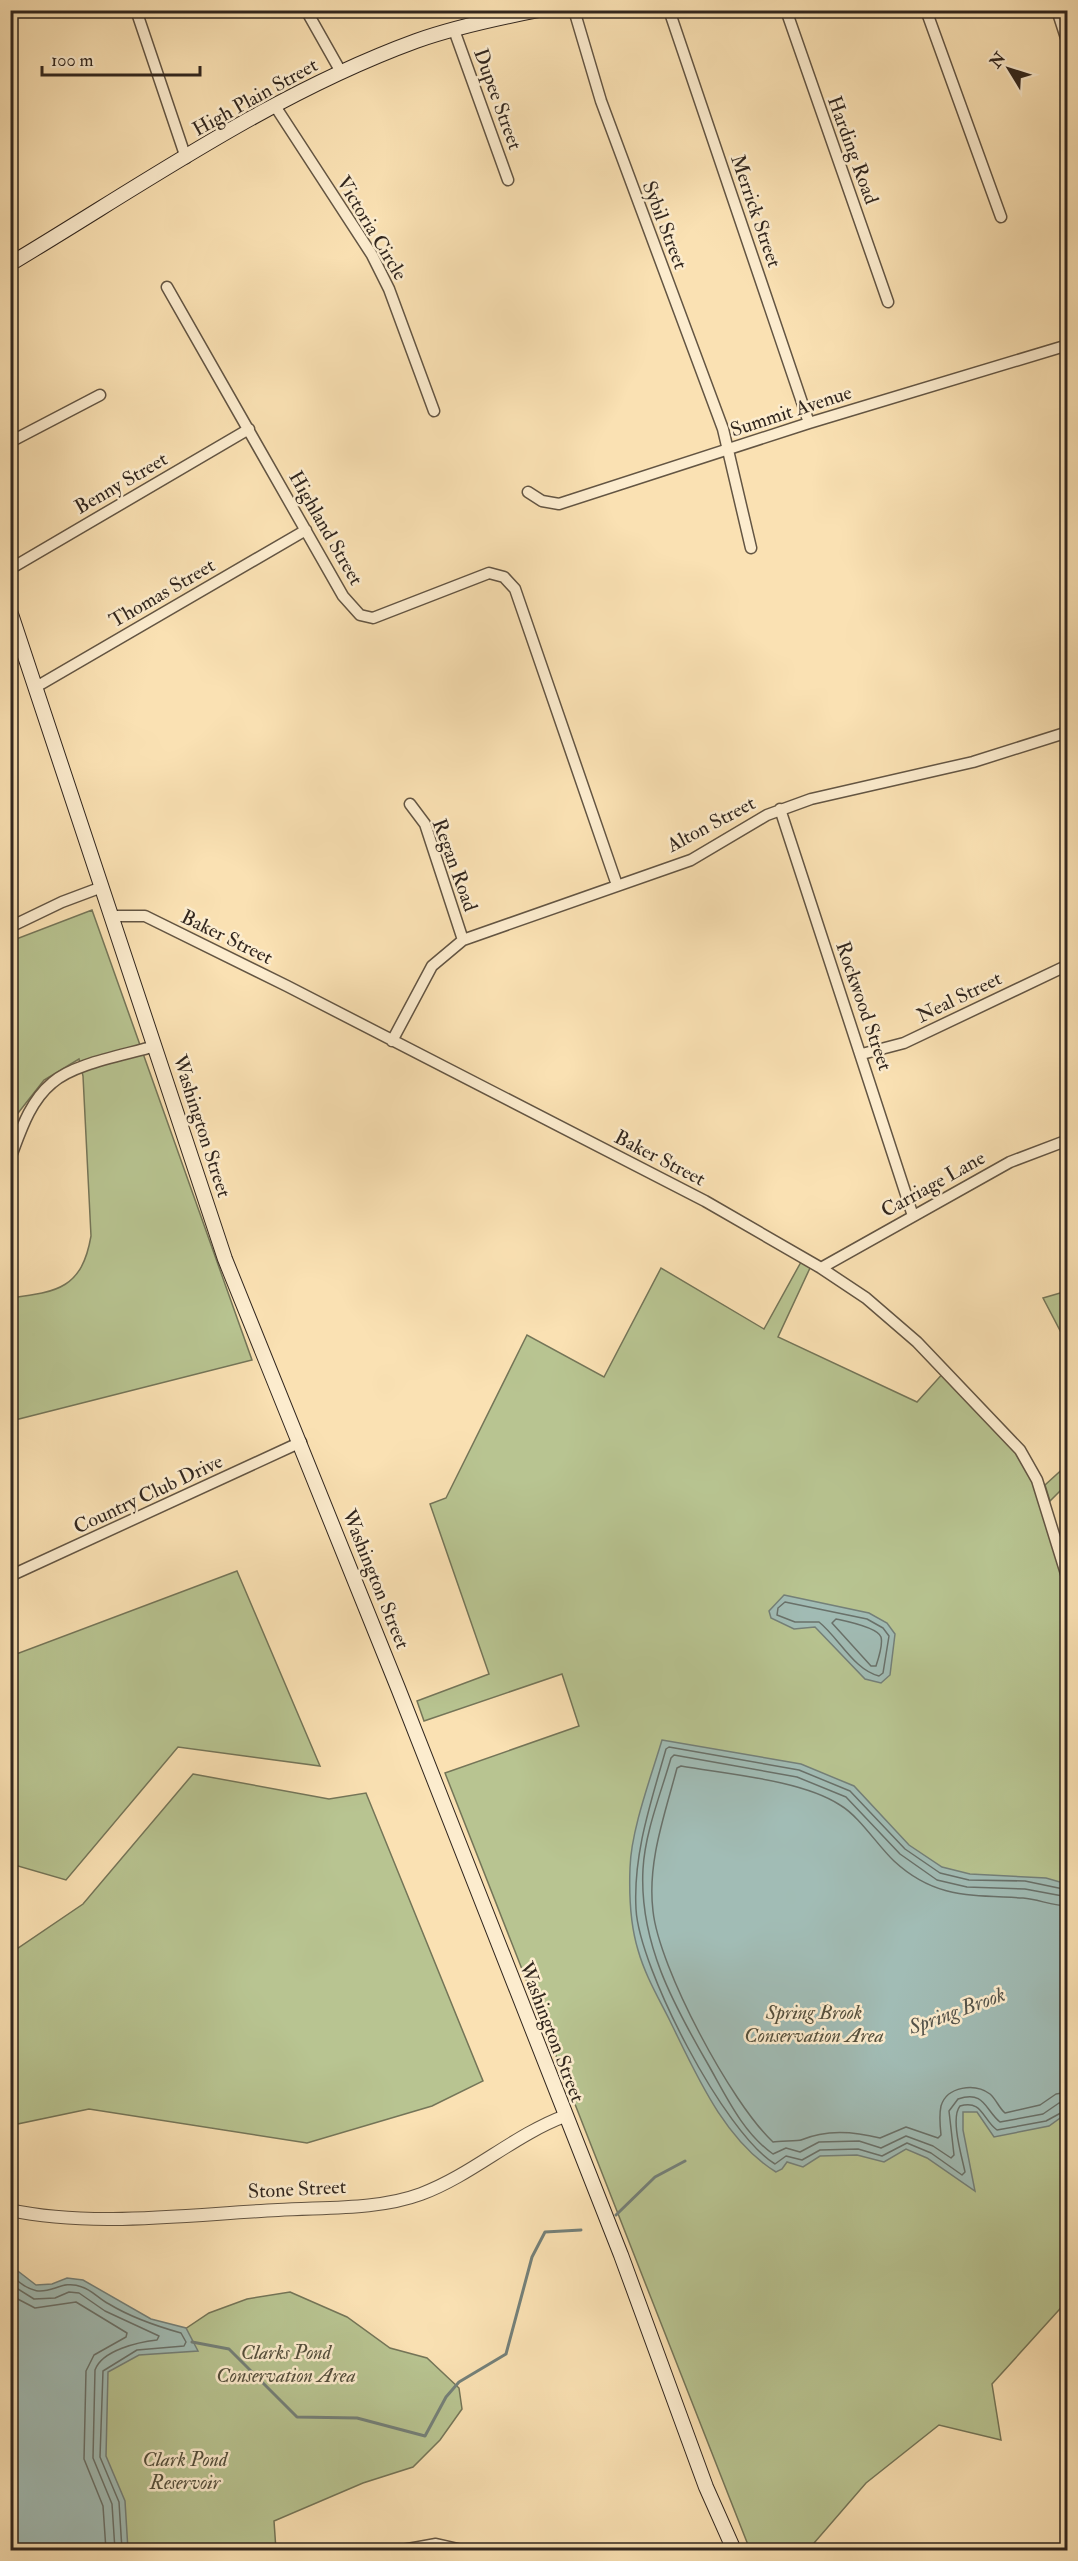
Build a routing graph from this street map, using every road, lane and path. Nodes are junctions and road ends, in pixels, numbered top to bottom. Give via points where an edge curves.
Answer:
1 (136, 10) edge
2 (306, 10) edge
3 (539, 10) edge
4 (574, 10) edge
5 (669, 10) edge
6 (786, 10) edge
7 (926, 10) edge
8 (1057, 10) edge
9 (454, 30) junction
10 (1068, 44) edge
11 (341, 72) junction
12 (275, 106) junction
13 (186, 158) junction
14 (508, 180) dead end
15 (1001, 217) dead end
16 (10, 264) edge
17 (167, 287) dead end
18 (888, 302) dead end
19 (1068, 345) edge
20 (100, 395) dead end
21 (434, 411) dead end
22 (809, 423) junction
23 (249, 429) junction
24 (10, 442) edge
25 (728, 450) junction
26 (528, 492) dead end
27 (306, 530) junction
28 (752, 548) dead end
29 (10, 569) edge
30 (10, 611) edge
31 (36, 687) junction
32 (1068, 732) edge
33 (410, 804) dead end
34 (780, 809) junction
35 (617, 885) junction
36 (102, 887) junction
37 (111, 916) junction
38 (10, 927) edge
39 (463, 940) junction
40 (1068, 964) edge
41 (392, 1041) junction
42 (155, 1046) junction
43 (862, 1054) junction
44 (1068, 1140) edge
45 (10, 1160) edge
46 (913, 1216) junction
47 (821, 1268) junction
48 (301, 1443) junction
49 (10, 1576) edge
50 (1068, 1580) edge
51 (565, 2116) junction
52 (10, 2210) edge
53 (402, 2550) edge
54 (462, 2550) edge
55 (734, 2550) edge

1 - 13 street
2 - 11 street
3 - 9 main road, High Plain Street
4 - 25 street, Sybil Street via 601,101
5 - 22 street, Merrick Street
6 - 18 street, Harding Road
7 - 15 street
8 - 10 street
9 - 11 main road, High Plain Street via 418,40
9 - 14 street, Dupee Street
11 - 12 main road, High Plain Street
12 - 13 main road, High Plain Street
12 - 21 street, Victoria Circle via 372,255 389,289
13 - 16 main road, High Plain Street
17 - 23 street, Highland Street
19 - 22 street, Summit Avenue
20 - 24 street
22 - 25 street, Summit Avenue
23 - 27 street, Highland Street
23 - 29 street, Benny Street
25 - 26 street, Summit Avenue via 558,504 542,501
25 - 28 street, Sybil Street
27 - 31 street, Thomas Street
27 - 35 street, Highland Street via 346,601 369,619 489,573 510,582
30 - 31 main road, Washington Street
31 - 36 main road, Washington Street
32 - 34 street, Alton Street via 973,762
33 - 39 street, Regan Road via 425,824
34 - 35 street, Alton Street via 691,860
34 - 43 street, Rockwood Street
35 - 39 street, Alton Street
36 - 37 main road, Washington Street
36 - 38 street
37 - 41 street, Baker Street via 145,916
37 - 42 main road, Washington Street
39 - 41 street, Alton Street via 432,966
40 - 43 street, Neal Street via 904,1043
41 - 47 street, Baker Street via 695,1196
42 - 45 street via 77,1069 52,1083 31,1109
42 - 48 main road, Washington Street via 225,1259
43 - 46 street, Rockwood Street
44 - 46 street, Carriage Lane via 1010,1162
46 - 47 street, Carriage Lane
47 - 50 street, Baker Street via 900,1325 1020,1450 1037,1480
48 - 49 street, Country Club Drive
48 - 51 main road, Washington Street
51 - 52 street, Stone Street via 536,2127 434,2188 387,2202 134,2217 67,2217
51 - 55 main road, Washington Street via 706,2487
53 - 54 street via 436,2544

